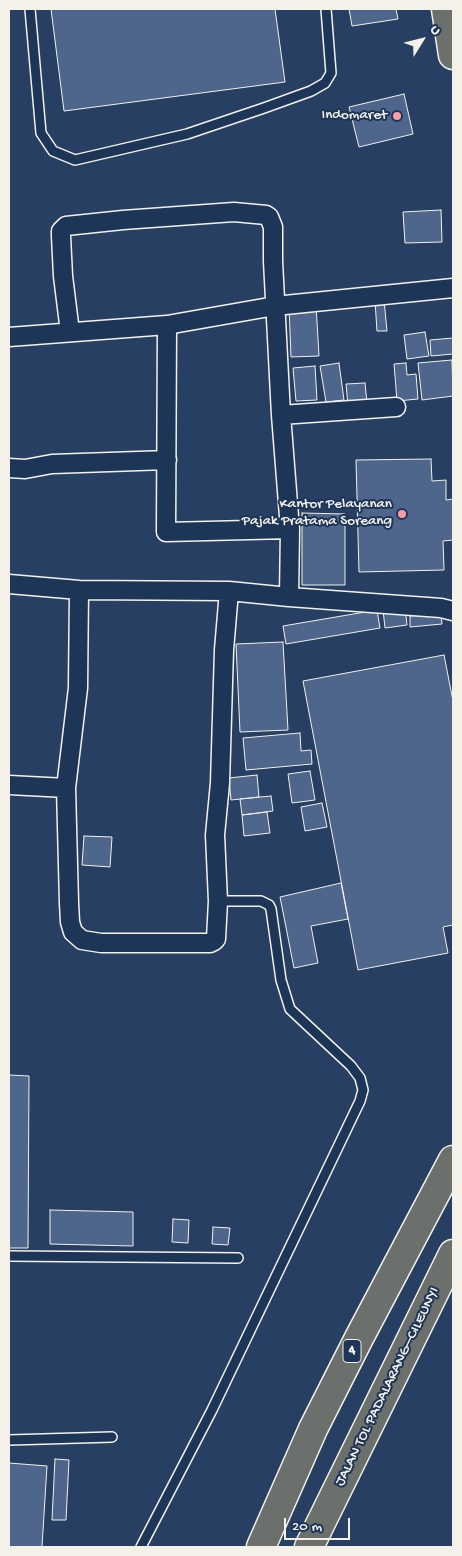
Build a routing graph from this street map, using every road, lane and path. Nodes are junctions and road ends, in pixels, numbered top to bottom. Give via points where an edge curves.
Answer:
1 (30, 9) edge
2 (326, 9) edge
3 (446, 9) edge
4 (453, 55) edge
5 (453, 288) edge
6 (275, 306) junction
7 (167, 325) junction
8 (70, 332) junction
9 (9, 337) edge
10 (396, 407) dead end
11 (281, 415) junction
12 (167, 460) junction
13 (9, 468) edge
14 (290, 529) junction
15 (9, 584) edge
16 (79, 590) junction
17 (229, 591) junction
18 (289, 597) junction
19 (453, 611) edge
20 (9, 785) edge
21 (66, 788) junction
22 (218, 902) junction
23 (453, 1160) edge
24 (453, 1254) edge
25 (9, 1256) edge
26 (238, 1258) dead end
27 (112, 1437) dead end
28 (9, 1440) edge
29 (141, 1547) edge
30 (261, 1547) edge
31 (309, 1547) edge

1 - 2 lane via 41,133 53,151 75,160 187,134 292,98 325,83 331,73
3 - 4 highway
5 - 6 street
6 - 7 street
6 - 8 street via 274,227 266,215 234,212 72,224 61,231
6 - 11 street
7 - 8 street
7 - 12 street
8 - 9 street
10 - 11 street
11 - 14 street
12 - 13 street
12 - 14 street via 166,532
14 - 18 street
15 - 16 street
16 - 17 street
16 - 21 street via 78,688
17 - 18 street
17 - 22 street via 215,834
18 - 19 street
20 - 21 street
21 - 22 street via 70,922 73,932 82,940 101,943 210,943 216,939
22 - 29 lane via 261,900 269,906 281,980 290,1009 351,1066 360,1078 363,1090 216,1401
23 - 30 highway, 4 via 317,1421
24 - 31 highway, JALAN TOL PADALARANG–CILEUNYI
25 - 26 lane
27 - 28 lane

